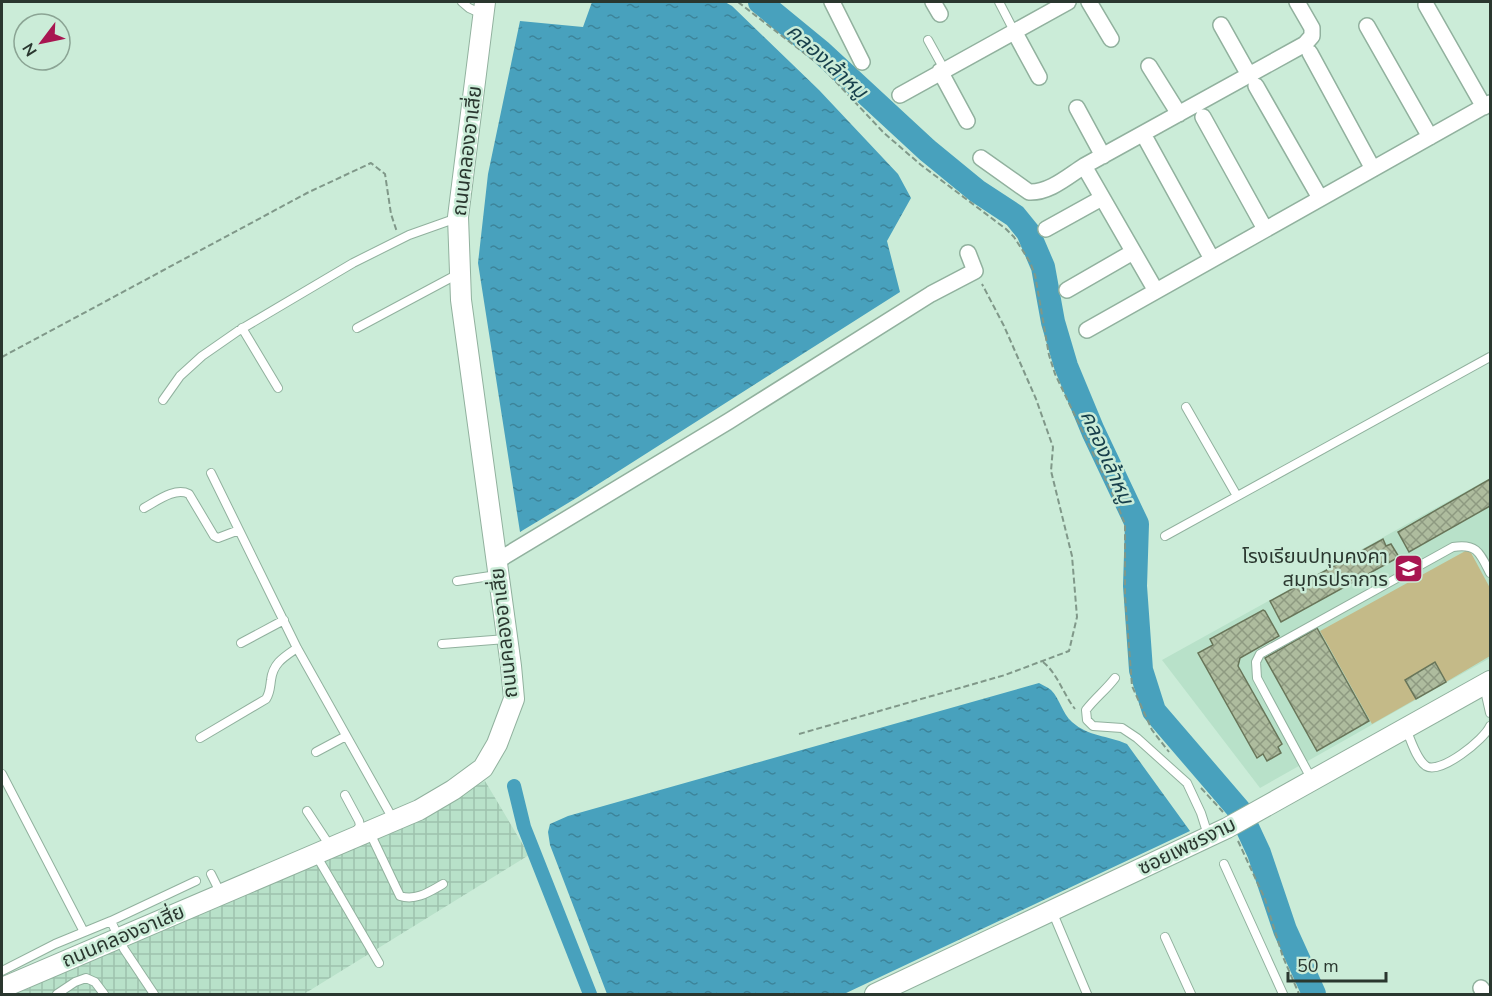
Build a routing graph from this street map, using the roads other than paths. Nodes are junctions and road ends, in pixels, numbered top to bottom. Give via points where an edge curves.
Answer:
1 (462, 2) edge
2 (832, 2) edge
3 (999, 2) edge
4 (1068, 2) edge
5 (1089, 2) edge
6 (1297, 2) edge
7 (1426, 5) dead end
8 (484, 8) edge
9 (1221, 25) dead end
10 (1367, 26) dead end
11 (1014, 31) junction
12 (1111, 39) dead end
13 (928, 40) dead end
14 (1310, 53) dead end
15 (862, 62) dead end
16 (1149, 66) dead end
17 (942, 70) junction
18 (1039, 77) dead end
19 (1252, 81) junction
20 (900, 95) dead end
21 (1487, 105) edge
22 (1077, 108) dead end
23 (1179, 114) junction
24 (1203, 117) dead end
25 (967, 121) dead end
26 (1430, 137) junction
27 (1147, 141) dead end
28 (1103, 156) junction
29 (981, 158) dead end
30 (1084, 166) junction
31 (1372, 169) junction
32 (1102, 198) junction
33 (1320, 198) junction
34 (458, 217) junction
35 (1265, 229) junction
36 (1046, 230) dead end
37 (1133, 252) junction
38 (968, 254) dead end
39 (1212, 258) junction
40 (459, 274) junction
41 (1067, 290) dead end
42 (1156, 291) junction
43 (242, 328) junction
44 (357, 328) dead end
45 (1087, 330) dead end
46 (1491, 357) edge
47 (278, 388) dead end
48 (163, 399) dead end
49 (1186, 407) dead end
50 (211, 473) dead end
51 (1237, 496) junction
52 (144, 508) dead end
53 (239, 530) junction
54 (1165, 537) dead end
55 (498, 568) junction
56 (1491, 573) edge
57 (457, 581) dead end
58 (284, 620) junction
59 (507, 639) junction
60 (241, 643) dead end
61 (442, 644) dead end
62 (297, 648) junction
63 (1115, 678) dead end
64 (1487, 682) edge
65 (1491, 713) edge
66 (1491, 726) edge
67 (1405, 728) junction
68 (346, 736) junction
69 (200, 738) dead end
70 (316, 753) dead end
71 (2, 774) edge
72 (1312, 781) junction
73 (345, 795) dead end
74 (307, 811) dead end
75 (394, 821) junction
76 (369, 831) junction
77 (1208, 837) junction
78 (349, 840) junction
79 (323, 851) junction
80 (294, 863) dead end
81 (1224, 864) dead end
82 (211, 874) dead end
83 (196, 881) dead end
84 (442, 884) dead end
85 (222, 894) junction
86 (1052, 910) junction
87 (115, 929) junction
88 (84, 932) junction
89 (1165, 937) dead end
90 (379, 963) dead end
91 (2, 971) edge
92 (2, 988) edge
93 (57, 994) edge
94 (104, 994) edge
95 (154, 994) edge
96 (875, 994) edge
97 (1087, 994) edge
98 (1191, 994) edge
99 (1283, 994) edge

1 - 8 lane via 469,8
2 - 15 street
3 - 11 lane
4 - 11 street
5 - 12 street
6 - 19 street via 1312,28 1312,36
7 - 21 street
8 - 34 street, ถนนคลองอาเสี่ย
9 - 19 street
10 - 26 street
11 - 17 street
11 - 18 street
13 - 17 lane
14 - 31 street
16 - 23 street
17 - 20 street
17 - 25 street
19 - 23 street
19 - 33 street
21 - 26 street
22 - 28 street
23 - 28 street
24 - 35 street
26 - 31 street
27 - 39 street
28 - 30 street
29 - 30 street via 1029,192 1049,189
30 - 32 street
31 - 33 street
32 - 36 street
32 - 37 street
33 - 35 street
34 - 40 street, ถนนคลองอาเสี่ย
34 - 43 lane via 353,263
35 - 39 street
37 - 41 street
37 - 42 street
38 - 55 street via 975,271 931,294
39 - 42 street
40 - 44 lane
40 - 55 street, ถนนคลองอาเสี่ย
42 - 45 street
43 - 47 lane
43 - 48 lane via 202,356
46 - 51 lane
49 - 51 lane
50 - 53 lane
51 - 54 lane
52 - 53 lane via 183,491 189,494 214,536
53 - 58 lane
55 - 57 lane
55 - 59 street, ถนนคลองอาเสี่ย
56 - 72 lane via 1474,547 1453,547 1260,654 1257,678
58 - 60 lane
58 - 62 lane
59 - 61 lane
59 - 75 street, ถนนคลองอาเสี่ย via 514,699 483,768 453,790
62 - 68 lane
62 - 69 lane via 273,668 266,699
63 - 77 lane via 1086,710 1086,718 1093,726 1122,728 1187,783
64 - 65 lane
64 - 67 street, ซอยเพชรงาม
66 - 67 lane via 1479,742 1434,769 1420,758
67 - 72 street, ซอยเพชรงาม
68 - 70 lane
68 - 75 lane
71 - 88 lane
72 - 77 street, ซอยเพชรงาม
73 - 78 lane via 360,826
74 - 79 lane
75 - 76 street, ถนนคลองอาเสี่ย
76 - 78 street, ถนนคลองอาเสี่ย
76 - 84 lane via 400,896 420,896
77 - 86 street, ซอยเพชรงาม
78 - 79 street, ถนนคลองอาเสี่ย
79 - 85 street, ถนนคลองอาเสี่ย
79 - 90 lane
80 - 85 lane
81 - 99 lane
82 - 85 lane
83 - 87 lane
85 - 87 street, ถนนคลองอาเสี่ย
86 - 96 street, ซอยเพชรงาม
86 - 97 lane
87 - 88 lane
87 - 92 street, ถนนคลองอาเสี่ย
87 - 95 lane
88 - 91 lane
89 - 98 lane
93 - 94 lane via 86,978

